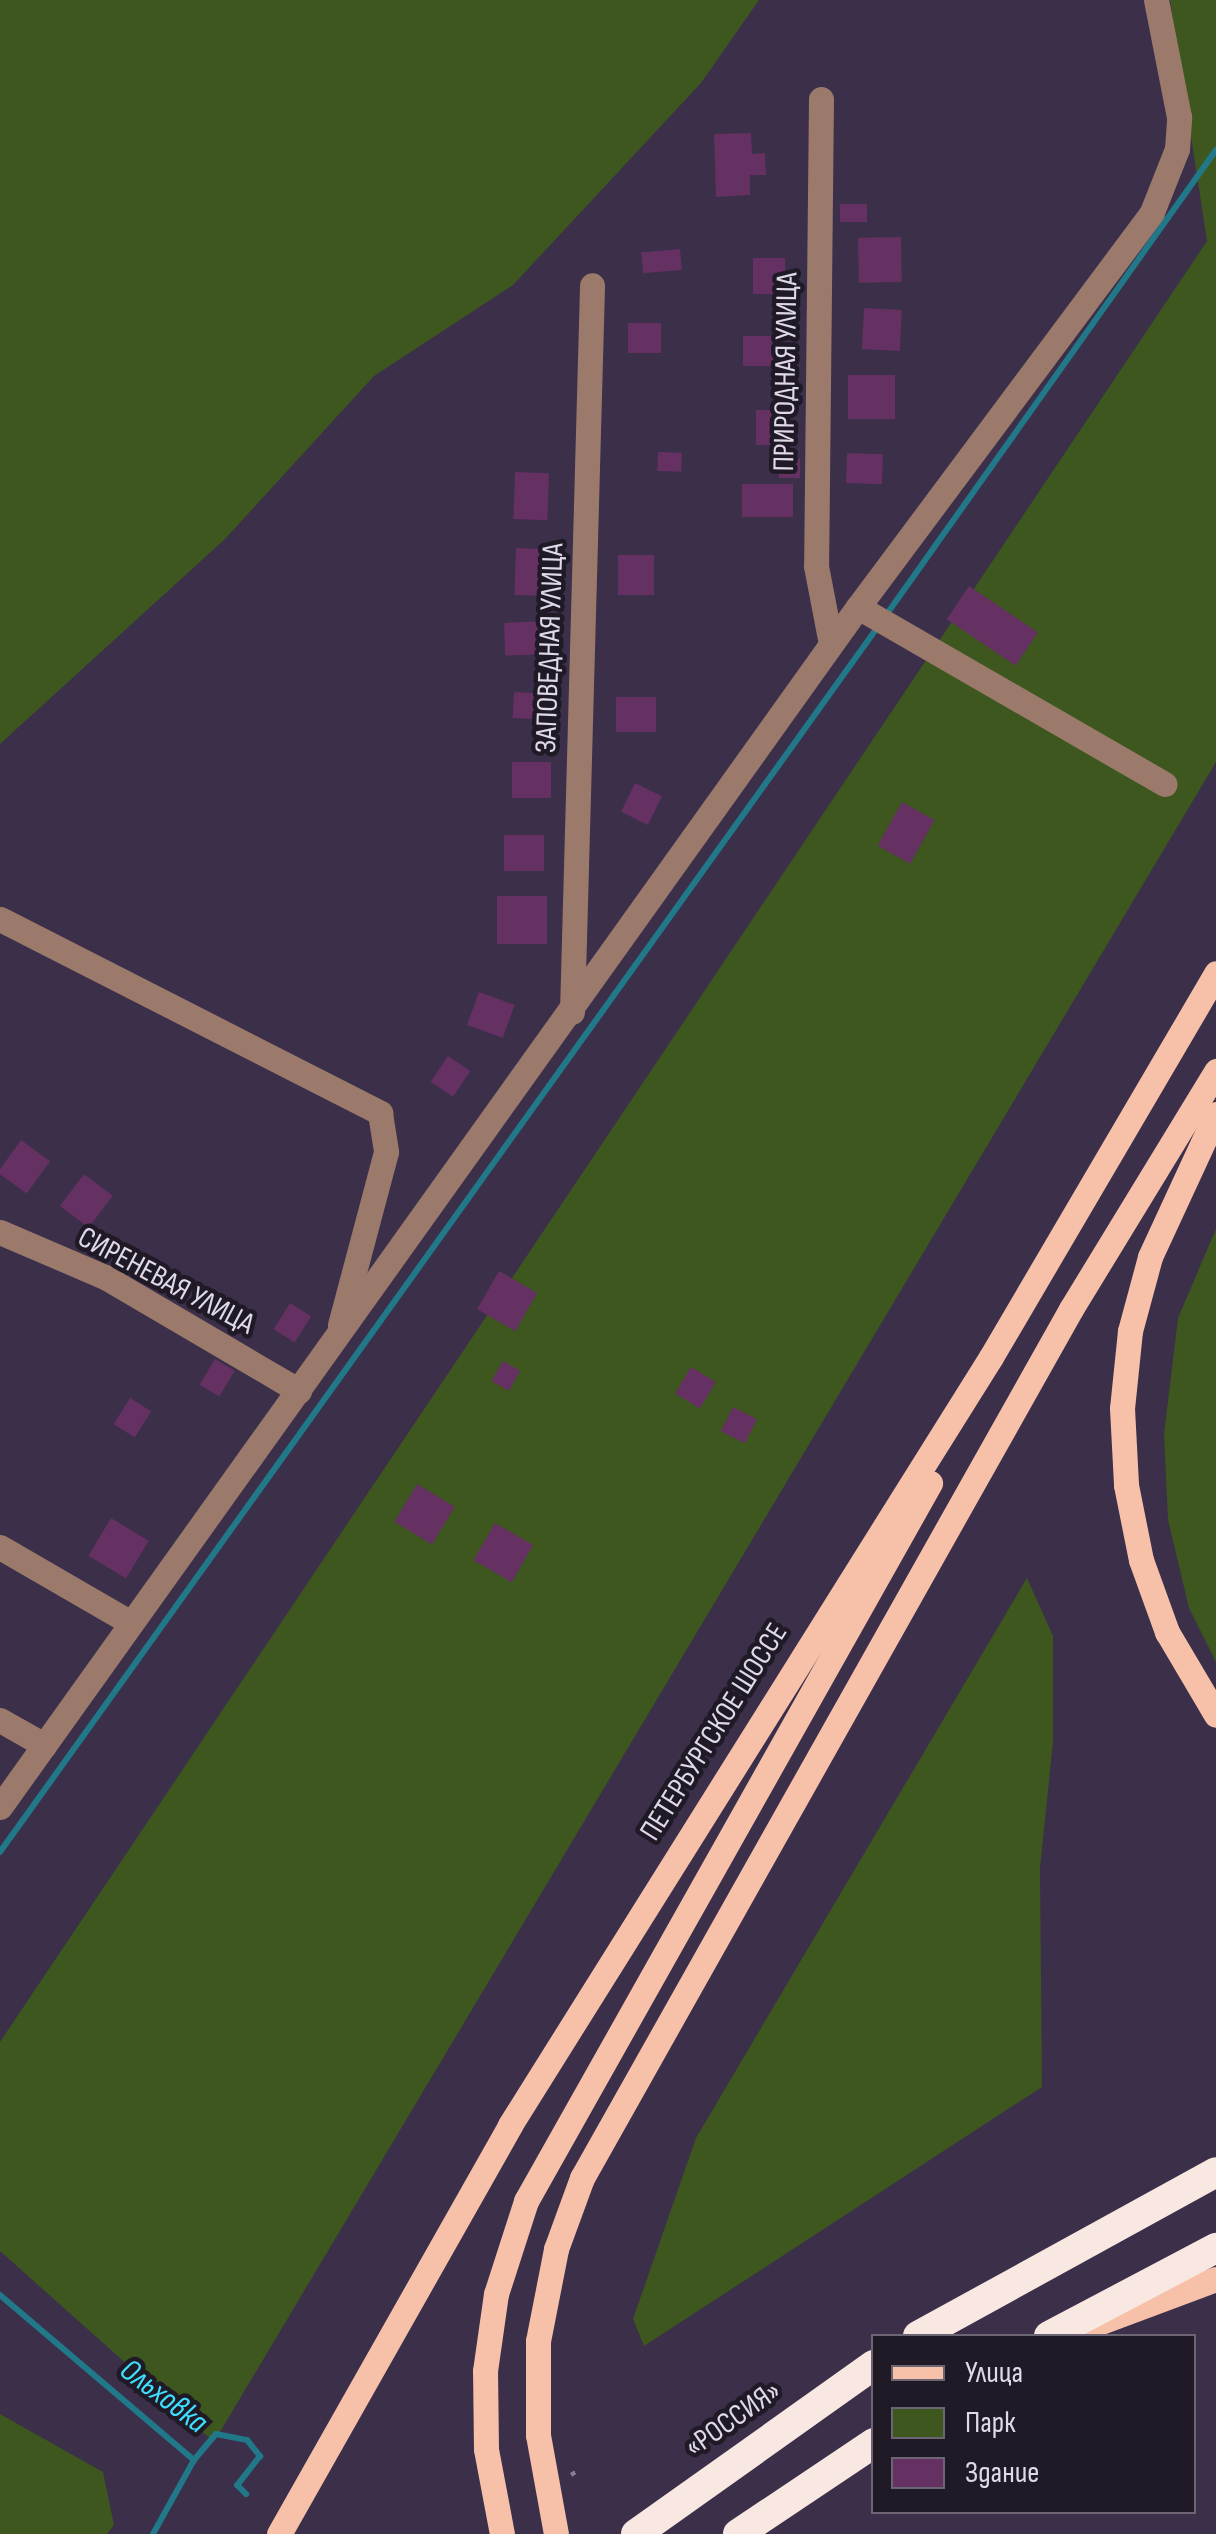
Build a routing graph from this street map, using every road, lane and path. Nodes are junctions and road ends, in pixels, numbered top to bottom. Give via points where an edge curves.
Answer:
1 (1156, 0) edge
2 (821, 99) dead end
3 (592, 285) dead end
4 (874, 616) junction
5 (832, 644) junction
6 (1165, 784) dead end
7 (0, 918) edge
8 (1216, 973) edge
9 (572, 1012) junction
10 (1216, 1070) edge
11 (1216, 1114) edge
12 (0, 1232) edge
13 (336, 1340) junction
14 (991, 1357) junction
15 (299, 1391) junction
16 (0, 1547) edge
17 (131, 1623) junction
18 (1216, 1715) edge
19 (0, 1720) edge
20 (44, 1745) junction
21 (0, 1807) edge
22 (1210, 2174) edge
23 (1216, 2248) edge
24 (1216, 2279) edge
25 (921, 2334) edge
26 (1053, 2334) edge
27 (1067, 2334) edge
28 (871, 2367) edge
29 (871, 2444) edge
30 (279, 2534) edge
31 (502, 2534) edge
32 (556, 2534) edge
33 (636, 2534) edge
34 (738, 2534) edge

1 - 4 street via 1179,117 1177,150 1152,212
2 - 5 street, ПРИРОДНАЯ УЛИЦА via 816,566
3 - 9 street, ЗАПОВЕДНАЯ УЛИЦА
4 - 5 street
4 - 6 street
5 - 9 street
7 - 13 street via 380,1114 386,1152
8 - 14 main road, ПЕТЕРБУРГСКОЕ ШОССЕ
9 - 13 street
10 - 32 main road via 1070,1309 582,2178 547,2285 536,2397
11 - 18 main road via 1164,1221 1139,1294 1122,1427 1126,1484 1147,1578 1173,1642
12 - 15 street, СИРЕНЕВАЯ УЛИЦА via 104,1278
13 - 15 street
14 - 30 main road, ПЕТЕРБУРГСКОЕ ШОССЕ via 510,2124
14 - 31 main road via 938,1468 526,2200 501,2275 487,2352 485,2430
15 - 17 street
16 - 17 street
17 - 20 street
19 - 20 street
20 - 21 street
22 - 25 highway
23 - 26 highway
24 - 27 main road
28 - 33 highway, «РОССИЯ»
29 - 34 highway

